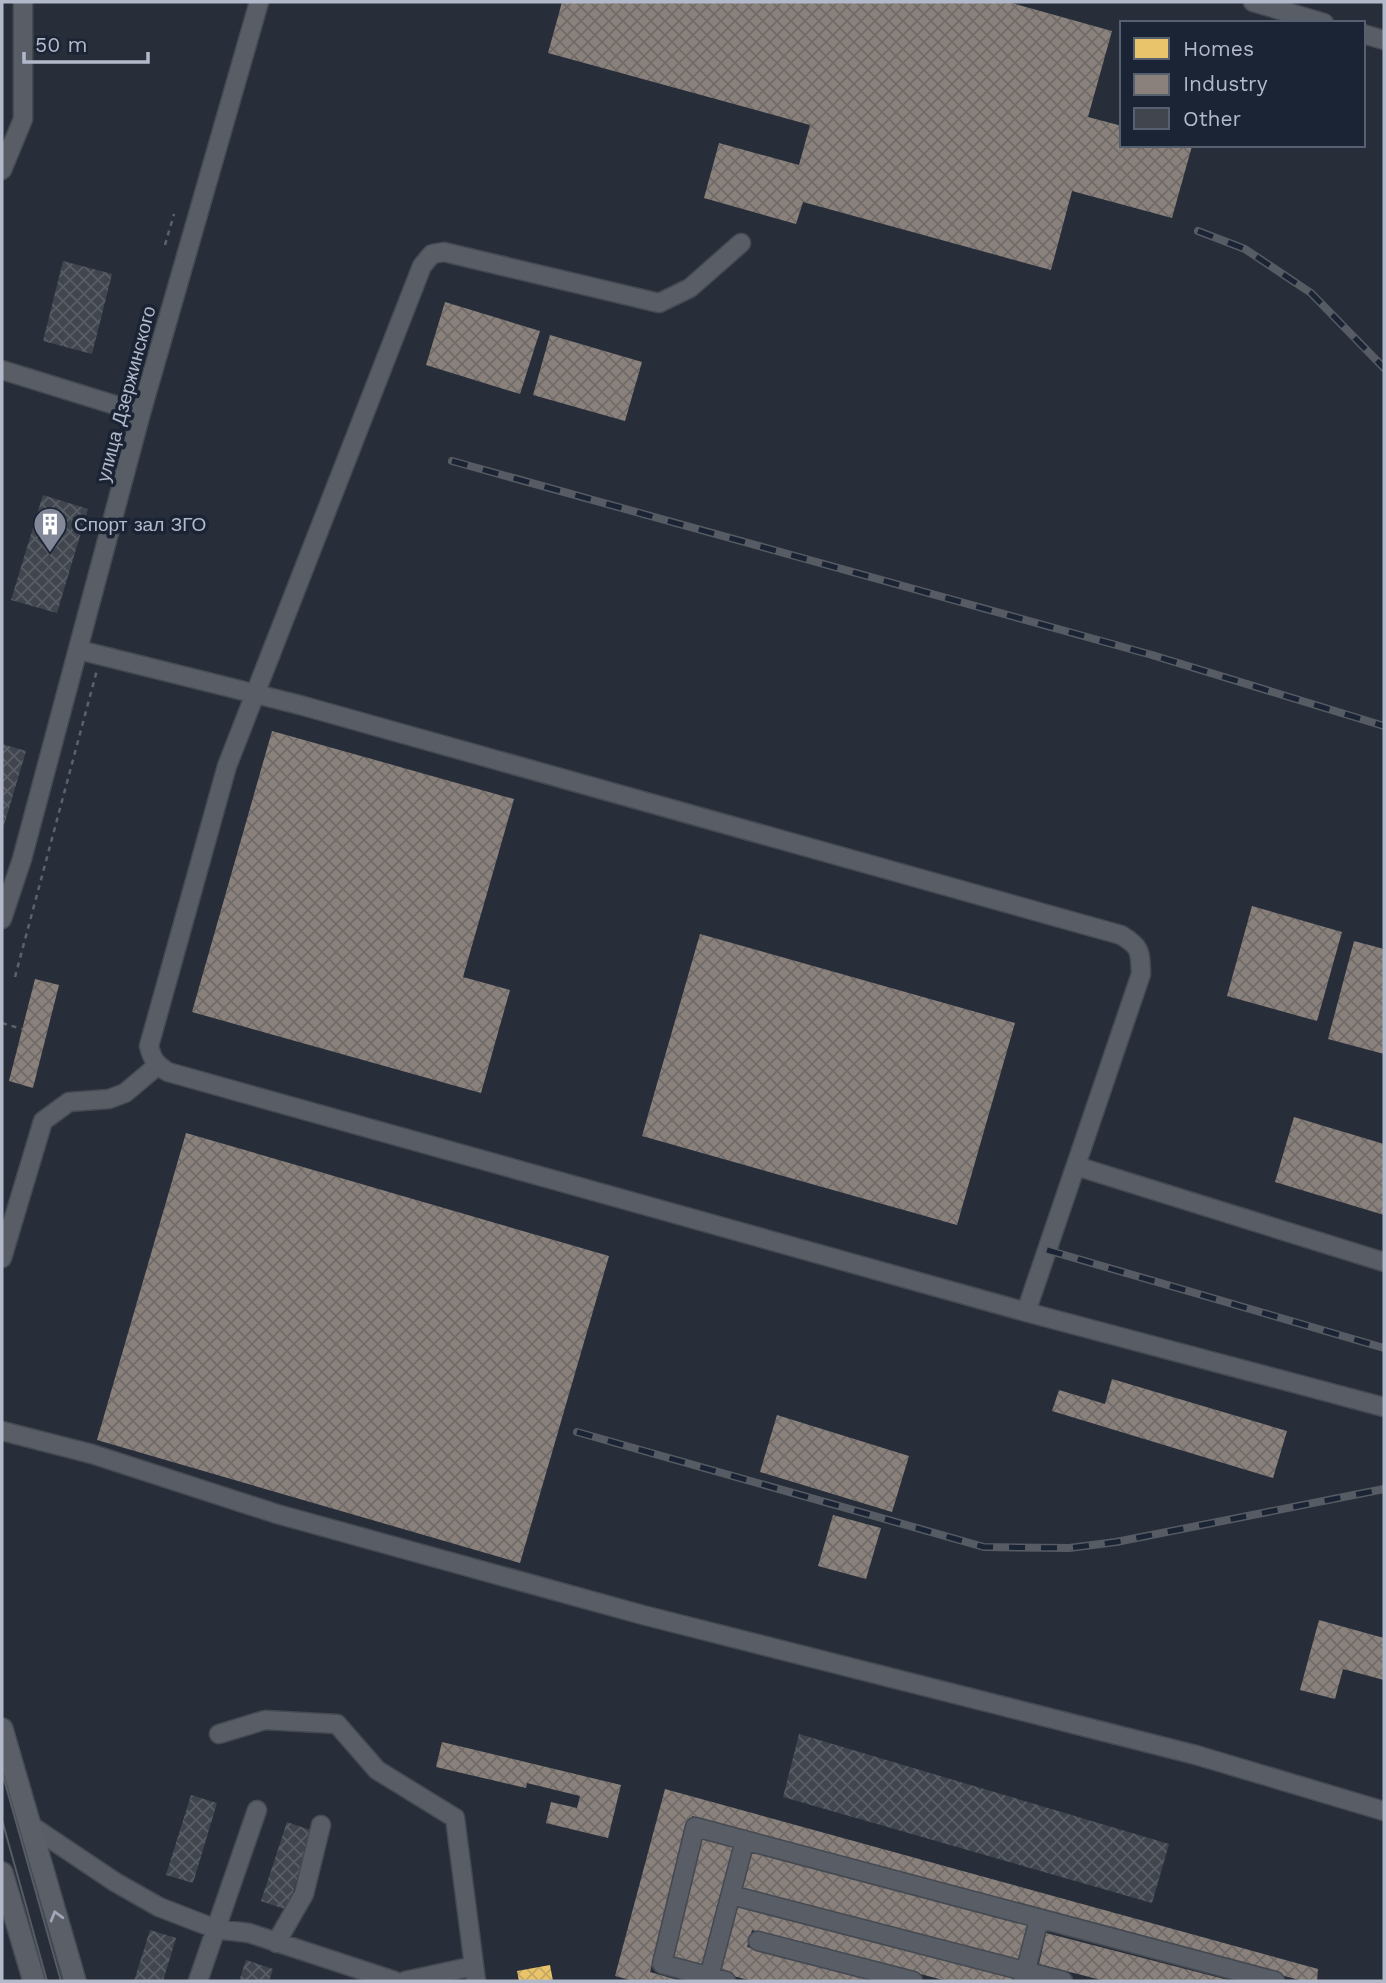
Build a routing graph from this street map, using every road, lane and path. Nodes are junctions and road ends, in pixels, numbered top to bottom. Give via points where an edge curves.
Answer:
1 (23, 2) edge
2 (257, 2) edge
3 (1253, 2) edge
4 (1317, 21) edge
5 (1365, 35) edge
6 (1384, 40) edge
7 (2, 170) edge
8 (174, 214) dead end
9 (741, 243) dead end
10 (165, 245) dead end
11 (2, 370) edge
12 (141, 414) junction
13 (79, 650) junction
14 (101, 655) junction
15 (255, 694) junction
16 (2, 919) edge
17 (15, 976) dead end
18 (2, 1023) edge
19 (22, 1029) dead end
20 (157, 1066) junction
21 (1076, 1166) junction
22 (2, 1258) edge
23 (1384, 1262) edge
24 (1026, 1312) junction
25 (1384, 1407) edge
26 (2, 1431) edge
27 (2, 1729) edge
28 (219, 1734) dead end
29 (257, 1811) dead end
30 (1384, 1811) edge
31 (30, 1825) junction
32 (321, 1825) dead end
33 (745, 1840) junction
34 (2, 1873) edge
35 (731, 1895) junction
36 (1039, 1919) junction
37 (216, 1929) junction
38 (758, 1941) dead end
39 (276, 1943) junction
40 (475, 1973) edge
41 (1024, 1976) edge
42 (718, 1979) edge
43 (34, 1981) edge
44 (75, 1981) edge
45 (198, 1981) edge
46 (395, 1981) edge
47 (405, 1981) edge
48 (913, 1981) edge
49 (1063, 1981) edge
50 (1275, 1981) edge

1 - 7 street via 23,119
2 - 12 street, улица Дзержинского
3 - 4 street
5 - 6 street
8 - 10 path
9 - 15 street via 690,288 659,303 444,252 432,254 422,266
11 - 12 street
12 - 13 street, улица Дзержинского
13 - 14 street
13 - 16 street, улица Дзержинского
14 - 15 street
14 - 17 path
15 - 20 street via 227,766 149,1046
15 - 21 street via 1128,939 1140,954 1141,974
18 - 19 path
20 - 22 street via 125,1093 69,1102 43,1121
20 - 24 street
21 - 23 street
21 - 24 street
24 - 25 street
26 - 30 street via 92,1454 277,1514 643,1615 1196,1755
27 - 31 main road
28 - 40 street via 265,1720 337,1724 377,1770 455,1818
29 - 37 street
31 - 37 street via 159,1907
44 -> 31 main road
32 - 39 street via 304,1894
33 - 35 street
33 - 36 street
33 - 42 street via 695,1827 662,1964
34 - 43 main road
35 - 41 street
35 - 42 street
36 - 41 street
36 - 50 street
37 - 39 street
37 - 45 street
38 - 48 street
39 - 46 street
40 - 47 street
41 - 49 street

